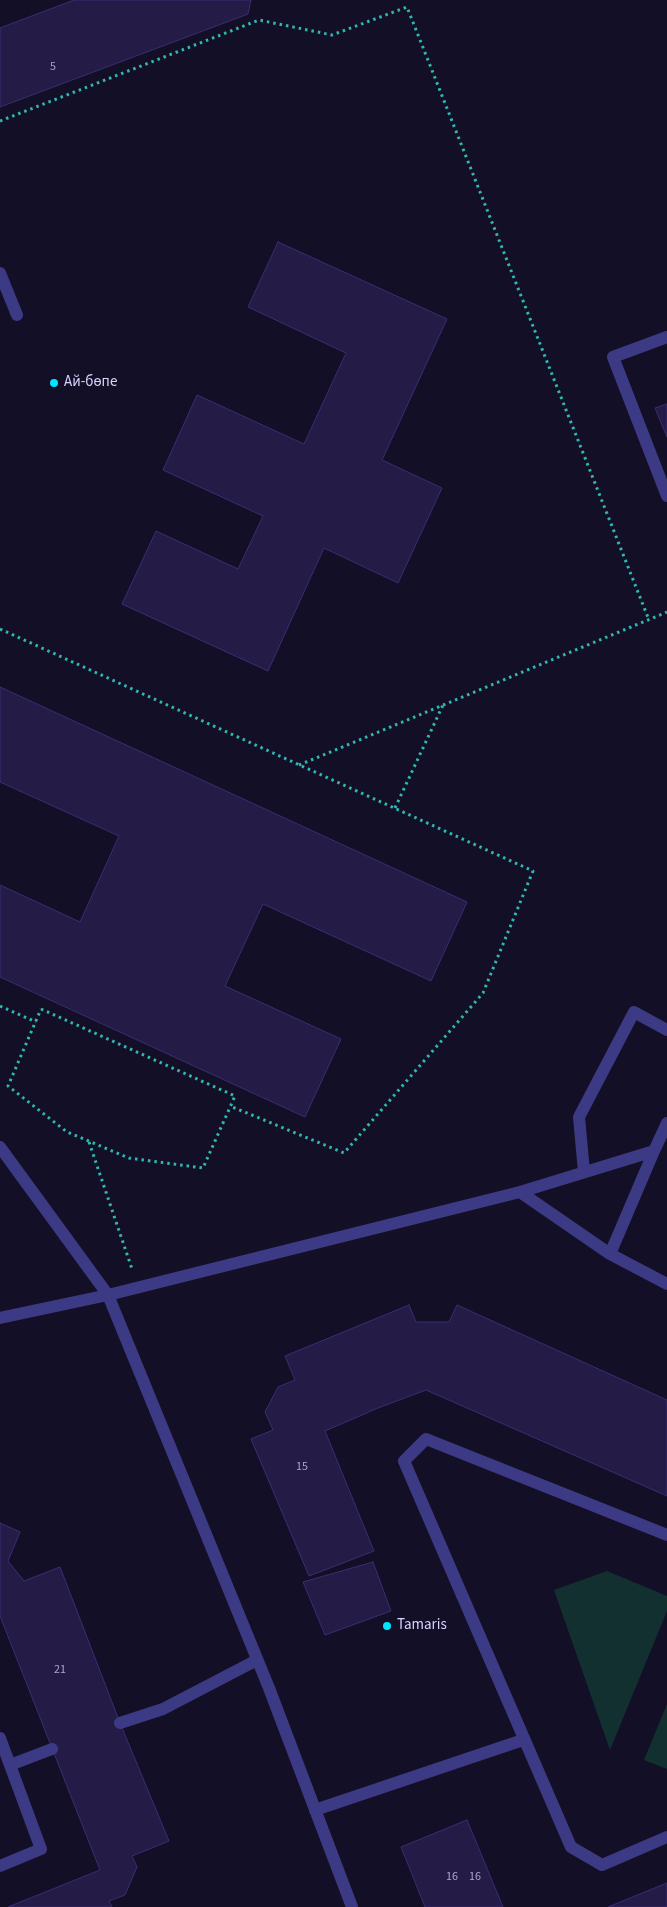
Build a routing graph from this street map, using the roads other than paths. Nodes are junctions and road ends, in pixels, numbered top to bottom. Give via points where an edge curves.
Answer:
1 (0, 273) edge
2 (17, 315) dead end
3 (667, 337) edge
4 (667, 496) edge
5 (667, 1030) edge
6 (667, 1123) edge
7 (0, 1147) edge
8 (654, 1151) junction
9 (584, 1172) junction
10 (520, 1192) junction
11 (610, 1254) junction
12 (667, 1284) edge
13 (108, 1295) junction
14 (0, 1318) edge
15 (667, 1534) edge
16 (257, 1660) junction
17 (120, 1723) dead end
18 (0, 1738) edge
19 (523, 1740) junction
20 (52, 1749) dead end
21 (10, 1765) junction
22 (315, 1810) junction
23 (667, 1837) edge
24 (0, 1866) edge
25 (352, 1907) edge

1 - 2 street
3 - 4 street via 614,357
5 - 9 street via 634,1012 579,1117
6 - 8 street
7 - 13 street
8 - 9 street
8 - 11 street
9 - 10 street
10 - 11 street
10 - 13 street
11 - 12 street
13 - 14 street
13 - 16 street
15 - 19 street via 426,1439 404,1461
16 - 17 street via 163,1708
16 - 22 street
18 - 21 street
19 - 22 street
19 - 23 street via 570,1847 602,1865
20 - 21 street
21 - 24 street via 41,1848
22 - 25 street

